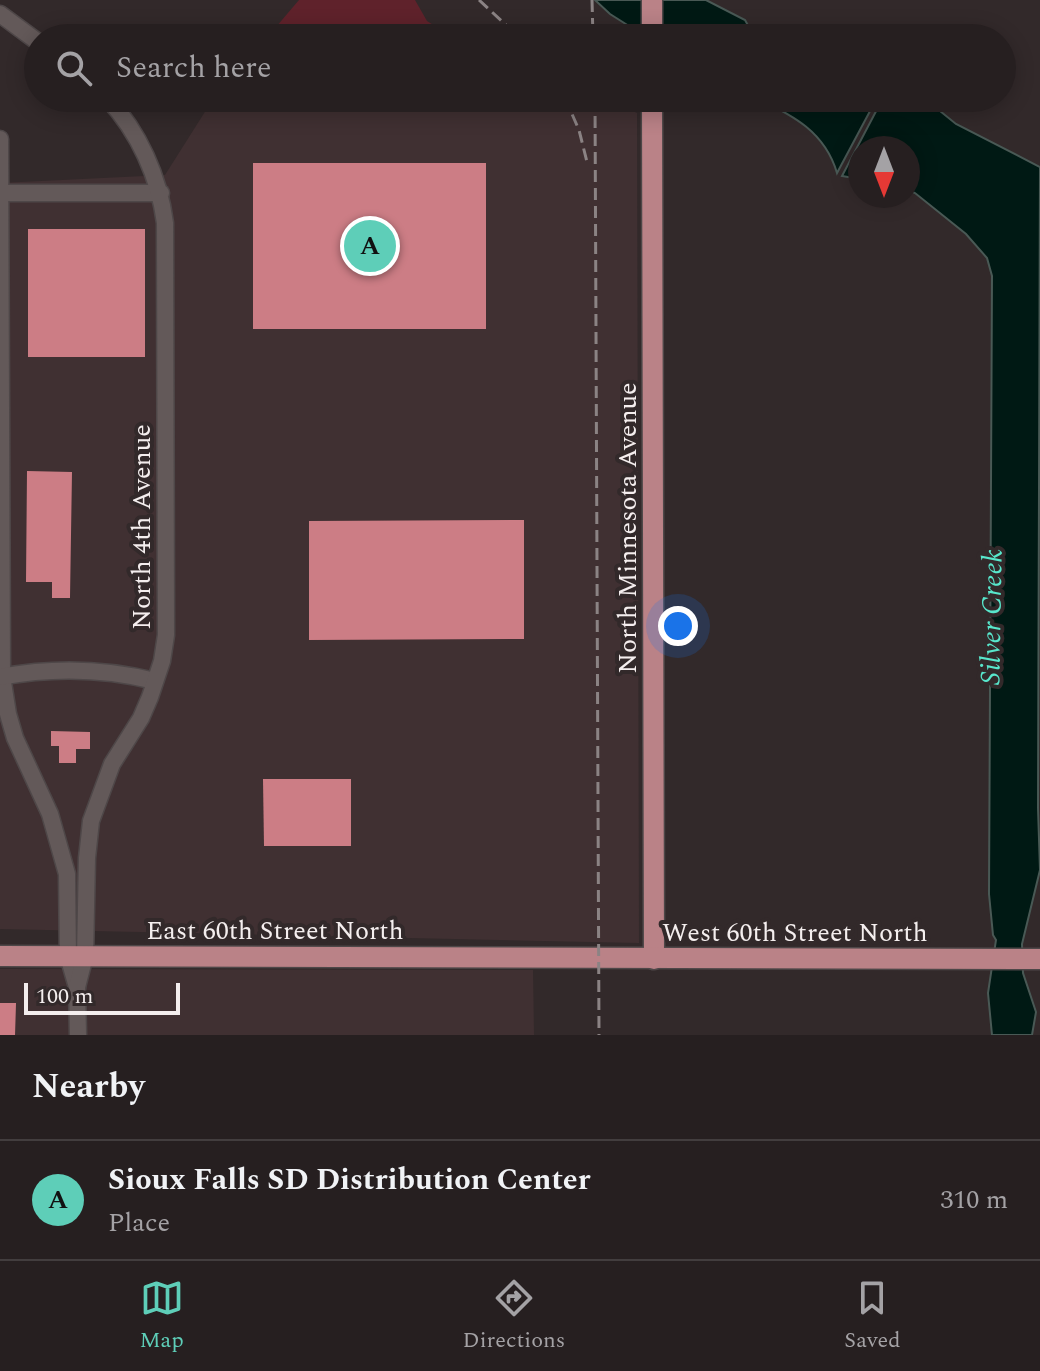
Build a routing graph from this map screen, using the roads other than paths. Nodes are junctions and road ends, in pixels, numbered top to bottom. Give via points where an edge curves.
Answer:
1 (652, 0) edge
2 (0, 14) edge
3 (652, 24) edge
4 (24, 32) edge
5 (118, 112) edge
6 (652, 112) edge
7 (0, 139) edge
8 (0, 193) edge
9 (161, 193) junction
10 (1, 677) edge
11 (155, 681) junction
12 (0, 956) edge
13 (77, 956) junction
14 (550, 958) joint
15 (654, 959) junction
16 (1036, 959) edge
17 (78, 1035) edge

1 - 3 main road
2 - 4 street
5 - 9 street, North 4th Avenue via 136,136
6 - 15 main road, North Minnesota Avenue
7 - 8 street
8 - 9 street
8 - 10 street
9 - 11 street, North 4th Avenue via 167,242 167,609
10 - 11 street via 93,670
10 - 13 street via 15,738 63,852
11 - 13 street, North 4th Avenue via 141,718 108,774 91,821
12 - 13 main road, East 60th Street North
13 - 14 main road, East 60th Street North
13 - 17 street
14 - 15 main road, West 60th Street North
15 - 16 main road, West 60th Street North

